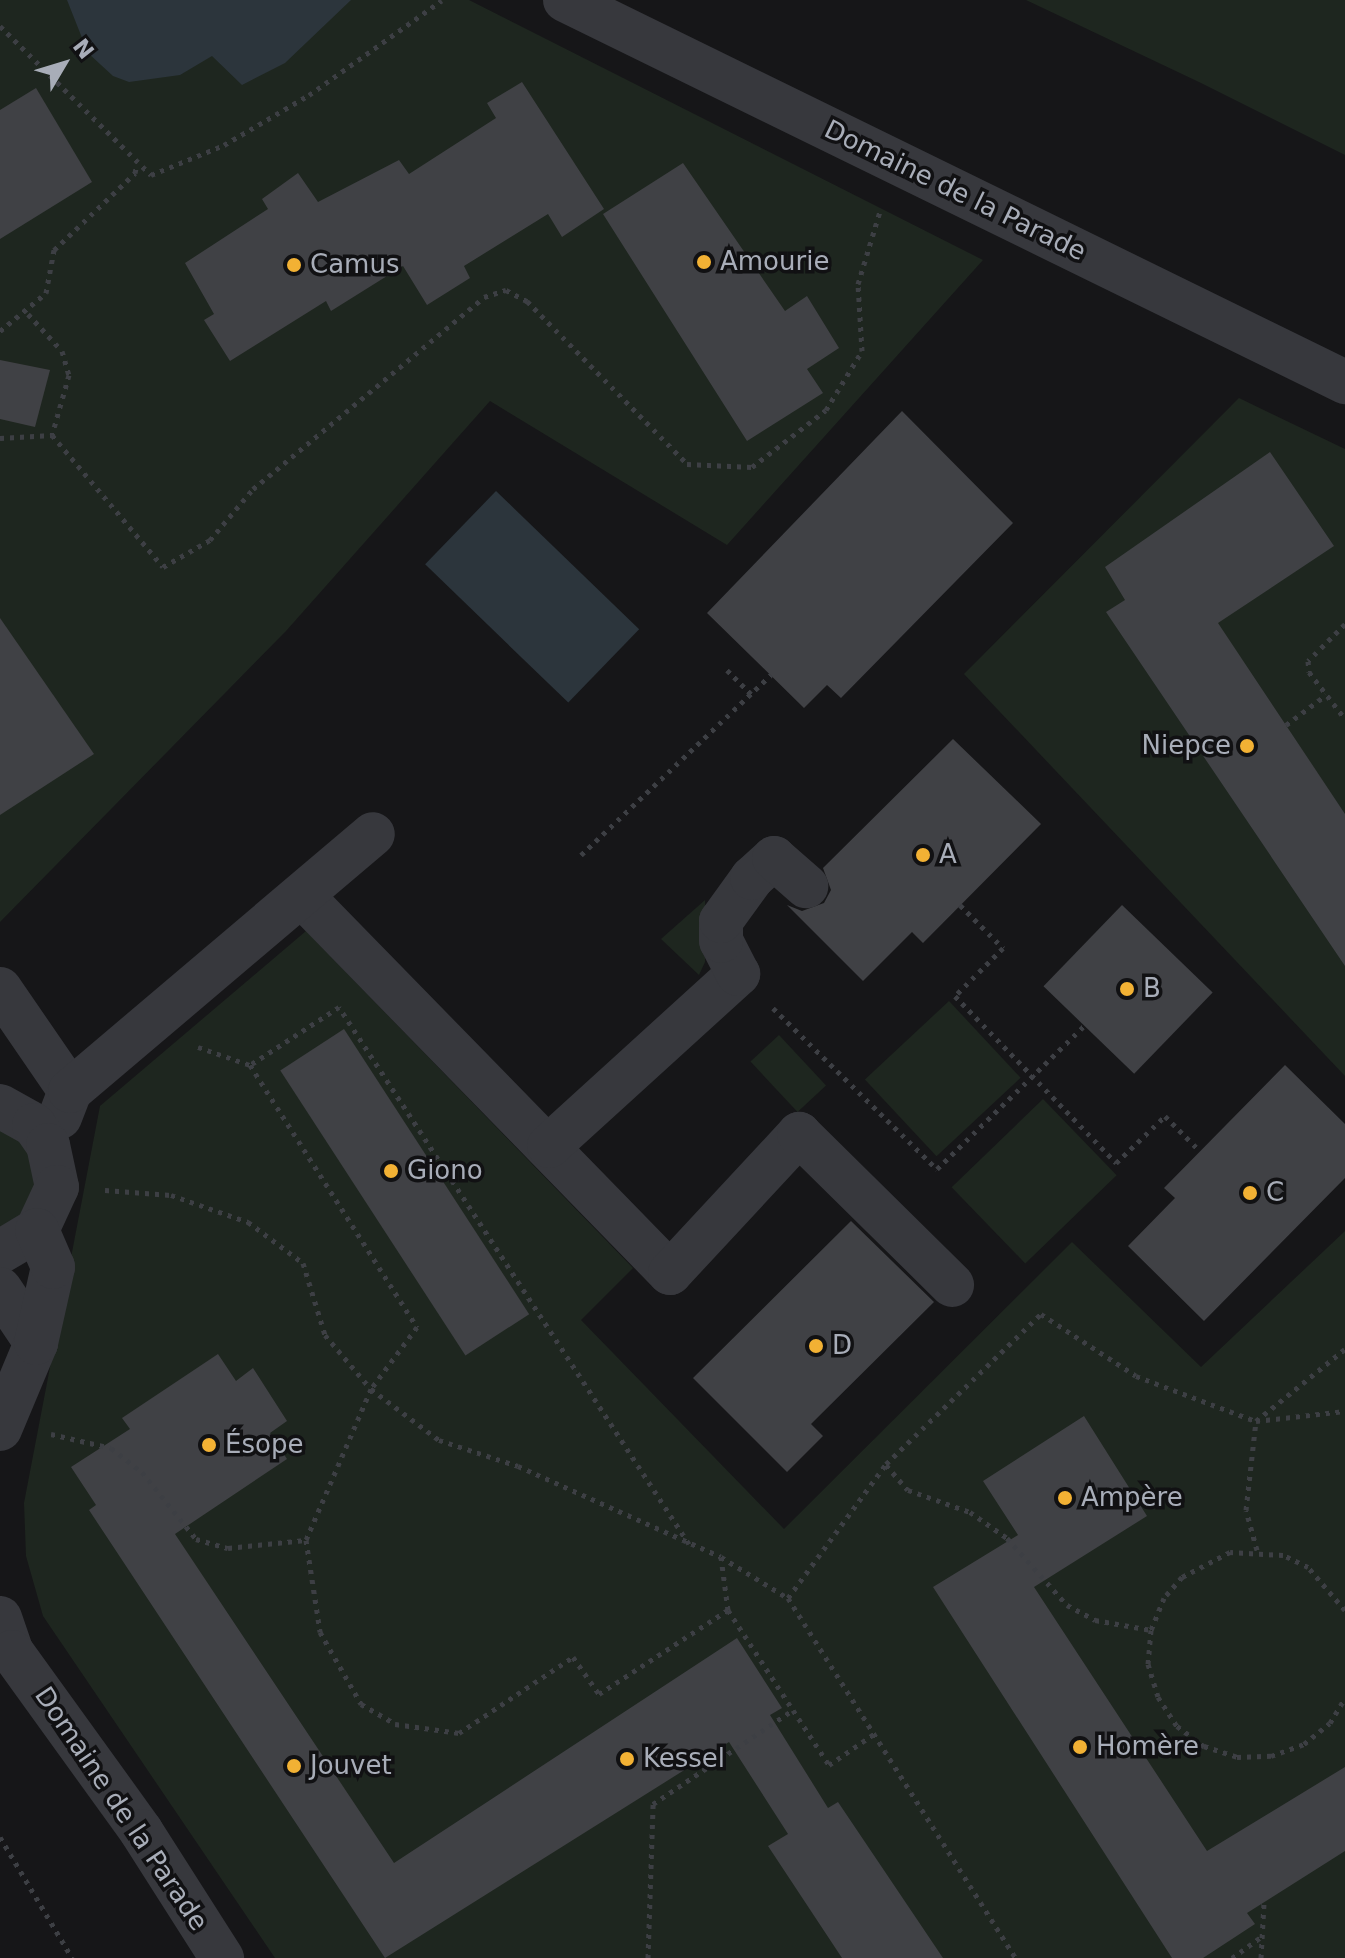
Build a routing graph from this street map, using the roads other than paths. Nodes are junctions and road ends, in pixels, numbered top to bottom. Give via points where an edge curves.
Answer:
1 (565, 0) edge
2 (1345, 382) edge
3 (373, 834) dead end
4 (806, 886) dead end
5 (304, 898) junction
6 (0, 989) edge
7 (70, 1091) junction
8 (0, 1106) edge
9 (549, 1146) junction
10 (52, 1166) junction
11 (37, 1230) junction
12 (0, 1252) edge
13 (952, 1285) dead end
14 (0, 1289) edge
15 (36, 1343) junction
16 (18, 1431) edge
17 (6, 1635) edge
18 (222, 1958) edge

1 - 2 street, Domaine de la Parade
3 - 5 street
4 - 9 street via 774,858 721,921 721,941 738,974
5 - 7 street
5 - 9 street
6 - 7 street
7 - 10 street
8 - 10 street via 34,1125
9 - 13 street via 670,1273 799,1134
10 - 11 street
11 - 12 street
11 - 15 street via 53,1267
14 - 15 street
15 - 16 street
17 - 18 street, Domaine de la Parade

